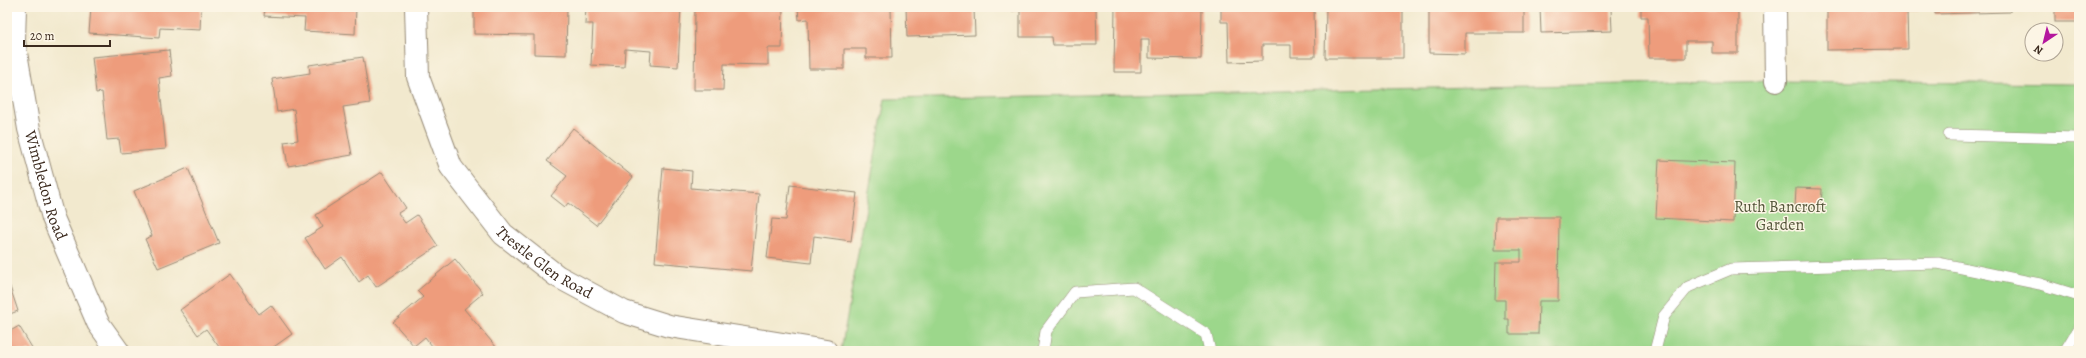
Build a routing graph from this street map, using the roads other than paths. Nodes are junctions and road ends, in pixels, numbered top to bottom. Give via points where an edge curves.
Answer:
1 (15, 7) edge
2 (416, 7) edge
3 (1775, 7) edge
4 (1776, 81) dead end
5 (1949, 135) dead end
6 (2079, 138) edge
7 (2079, 296) edge
8 (2079, 328) edge
9 (118, 351) edge
10 (826, 351) edge
11 (1043, 351) edge
12 (1210, 351) edge
13 (1655, 351) edge
14 (2065, 351) edge

1 - 9 street, Wimbledon Road via 14,41 28,129 53,218 98,322
2 - 10 street, Trestle Glen Road via 418,77 451,167 503,234 557,276 624,312 668,326
3 - 4 street
5 - 6 lane
7 - 13 lane via 2040,284 1938,263 1731,269 1688,287 1664,316
8 - 14 lane
11 - 12 lane via 1046,331 1075,292 1134,288 1206,334

